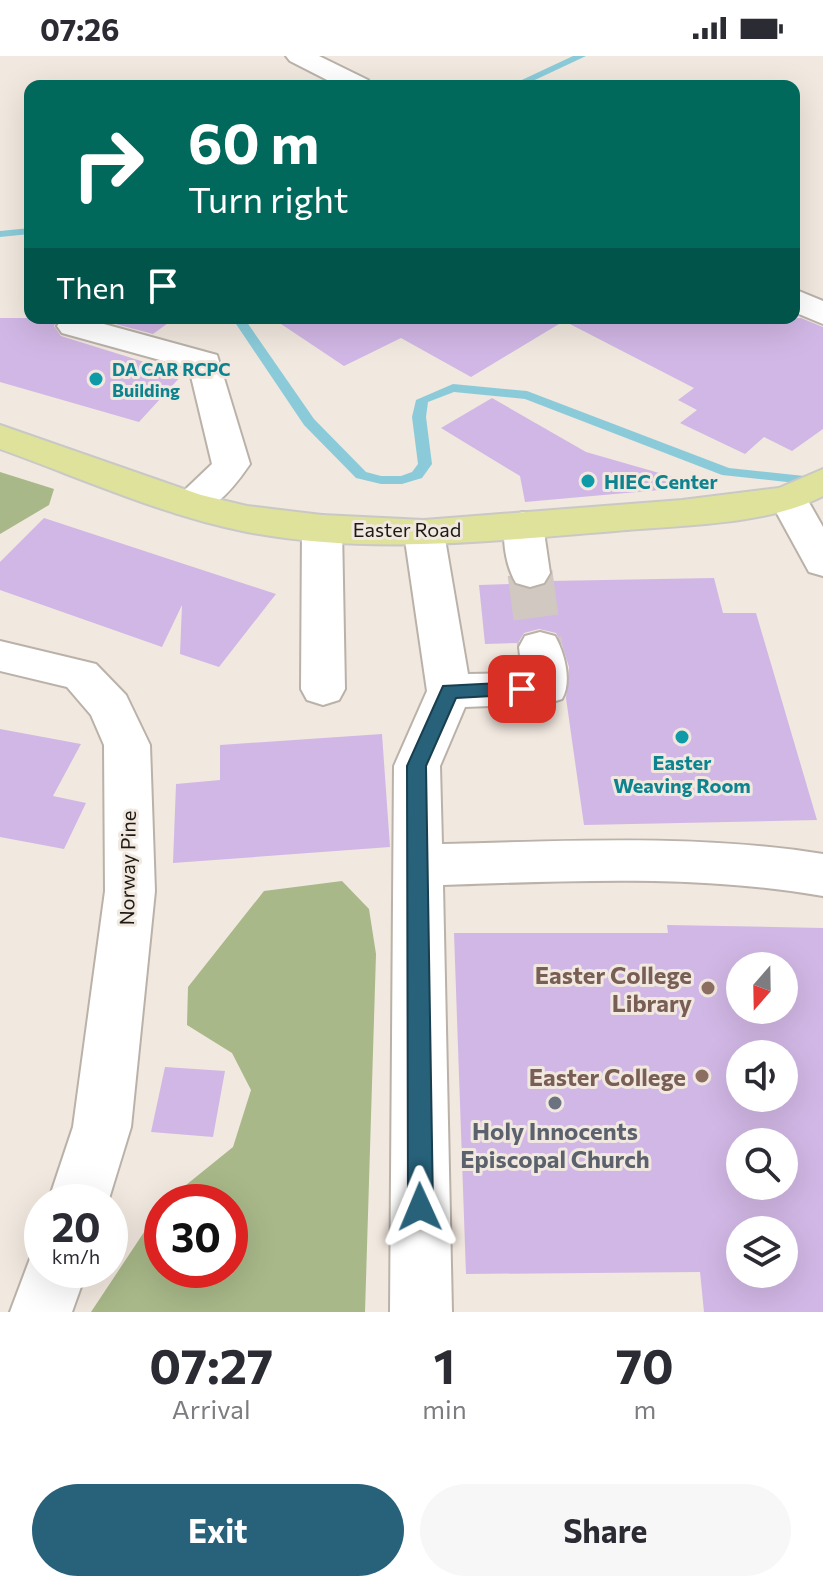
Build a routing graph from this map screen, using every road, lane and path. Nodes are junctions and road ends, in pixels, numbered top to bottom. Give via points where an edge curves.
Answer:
1 (299, 56) edge
2 (347, 80) edge
3 (800, 302) edge
4 (823, 314) edge
5 (74, 326) dead end
6 (0, 436) edge
7 (806, 490) edge
8 (189, 504) junction
9 (523, 525) junction
10 (322, 528) junction
11 (424, 533) junction
12 (823, 562) edge
13 (530, 573) tunnel mouth
14 (540, 647) tunnel mouth
15 (0, 656) edge
16 (323, 689) dead end
17 (449, 691) junction
18 (823, 875) edge
19 (418, 876) junction
20 (84, 1184) edge
21 (50, 1288) edge
22 (41, 1312) edge
23 (421, 1312) edge

1 - 2 street
3 - 4 street
5 - 8 street via 205,362 231,464
6 - 8 main road, Easter Road
7 - 9 main road, Easter Road via 682,513
7 - 12 street
8 - 10 main road, Easter Road via 247,519
9 - 11 main road, Easter Road
9 - 13 street
10 - 11 main road, Easter Road
10 - 16 street
11 - 17 street
14 - 17 street via 546,688
15 - 20 street, Norway Pine via 81,675 110,707 127,745 130,891 102,1127
17 - 19 street via 417,766
18 - 19 street via 773,865 670,862
19 - 23 street
21 - 22 street

